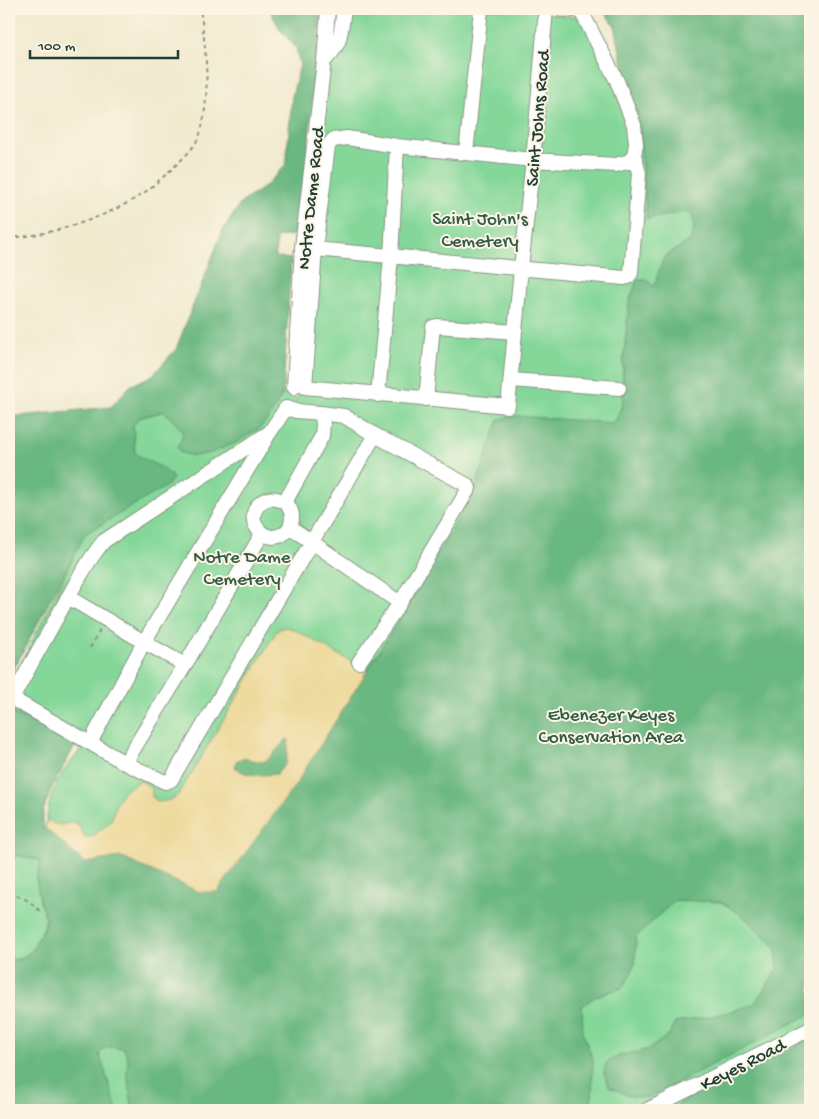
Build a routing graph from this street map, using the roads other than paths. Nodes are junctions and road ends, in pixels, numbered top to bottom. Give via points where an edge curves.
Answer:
1 (328, 9) edge
2 (344, 9) edge
3 (481, 9) edge
4 (546, 9) edge
5 (581, 10) edge
6 (324, 61) junction
7 (397, 146) junction
8 (466, 153) junction
9 (634, 156) junction
10 (533, 160) junction
11 (309, 248) junction
12 (391, 257) junction
13 (521, 268) junction
14 (515, 332) junction
15 (511, 380) junction
16 (300, 387) junction
17 (619, 388) dead end
18 (378, 395) junction
19 (426, 399) junction
20 (286, 408) junction
21 (321, 413) junction
22 (270, 432) junction
23 (375, 436) junction
24 (285, 502) junction
25 (290, 527) junction
26 (262, 534) junction
27 (313, 541) junction
28 (68, 597) junction
29 (400, 603) junction
30 (144, 642) junction
31 (359, 662) dead end
32 (185, 664) junction
33 (90, 743) junction
34 (125, 763) junction
35 (810, 1029) edge
36 (647, 1110) edge

1 - 6 street, Notre Dame Road
2 - 6 street via 341,37
3 - 8 street
4 - 5 street
4 - 10 street, Saint Johns Road
5 - 9 street via 617,81 634,125
6 - 11 street, Notre Dame Road
7 - 8 street
7 - 11 street via 347,138 336,138 330,142
7 - 12 street
8 - 10 street
9 - 10 street via 616,166
9 - 13 street via 639,173 631,273 628,277
10 - 13 street, Saint Johns Road
11 - 12 street
11 - 16 street, Notre Dame Road
12 - 13 street
12 - 18 street
13 - 14 street, Saint Johns Road
14 - 15 street, Saint Johns Road
14 - 19 street via 433,327
15 - 17 street
15 - 19 street, Saint Johns Road via 508,406
16 - 18 street
16 - 20 street, Notre Dame Road
18 - 19 street
20 - 21 street
20 - 22 street, Notre Dame Road
21 - 23 street via 344,416
21 - 24 street via 322,436
22 - 28 street via 104,541
22 - 30 street, Notre Dame Road
23 - 27 street
23 - 29 street via 467,484 469,488
24 - 25 street via 292,512
24 - 26 street via 274,498 258,505 254,518
25 - 26 street via 274,537
25 - 27 street
26 - 32 street
27 - 29 street
27 - 34 street via 170,780 161,781
28 - 30 street
28 - 33 street via 13,697
29 - 31 street
30 - 32 street
30 - 33 street, Notre Dame Road
32 - 34 street
33 - 34 street
35 - 36 street, Keyes Road

